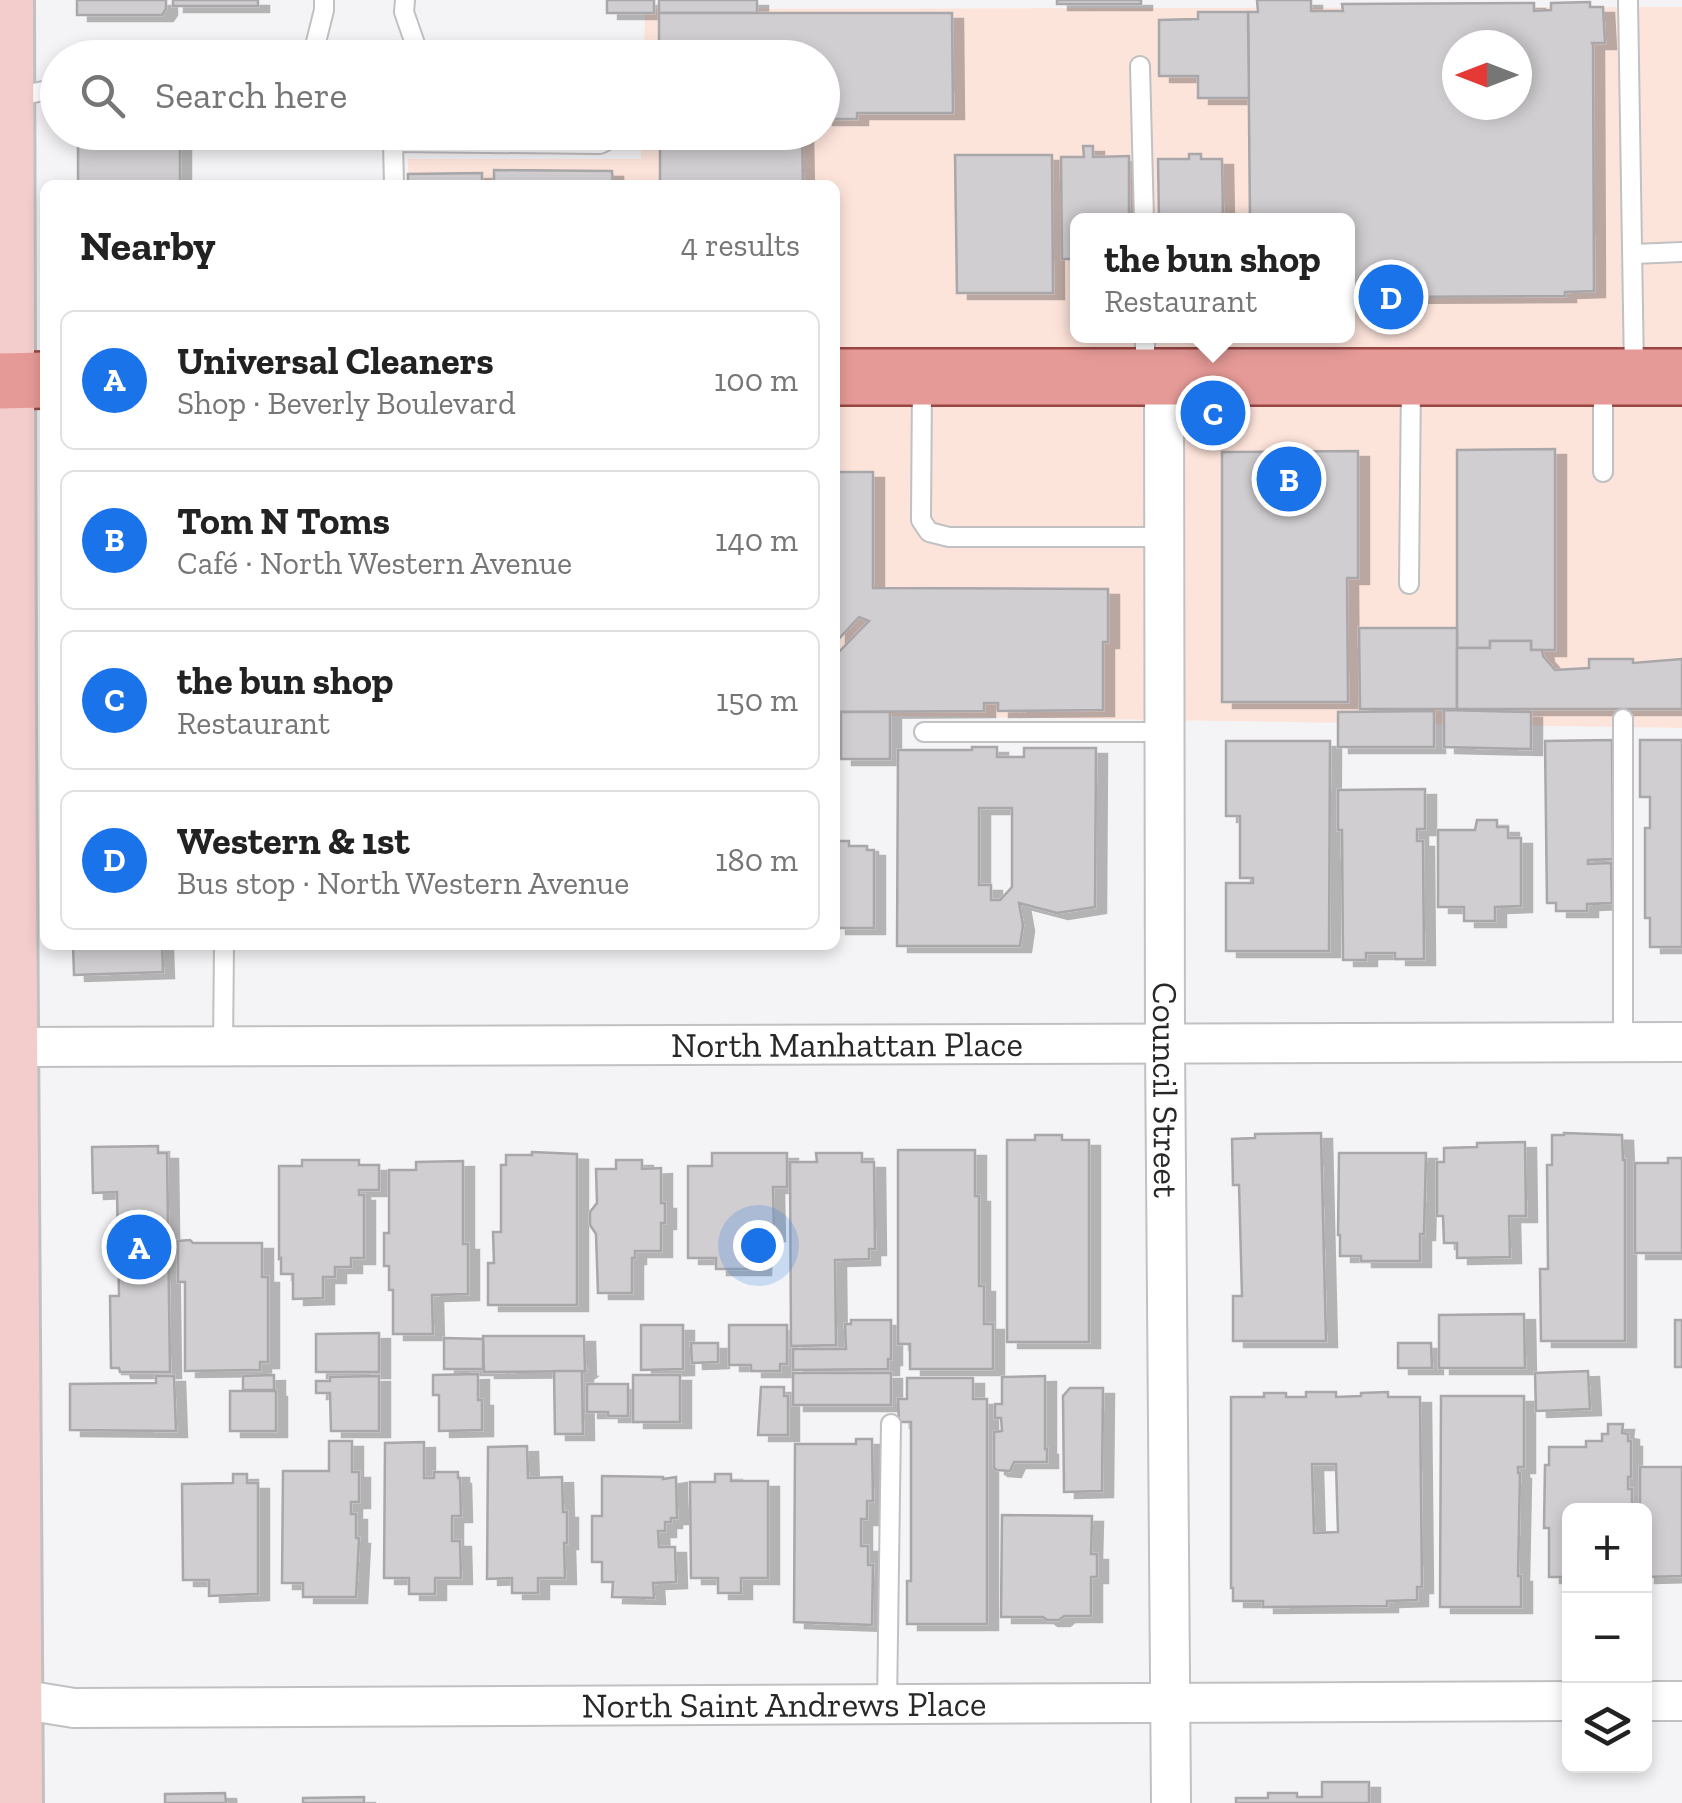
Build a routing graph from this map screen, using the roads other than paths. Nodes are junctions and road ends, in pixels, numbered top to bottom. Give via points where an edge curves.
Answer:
1 (8, 0) edge
2 (324, 0) edge
3 (404, 0) edge
4 (1628, 0) edge
5 (316, 40) edge
6 (414, 40) edge
7 (1140, 66) dead end
8 (33, 93) edge
9 (393, 150) edge
10 (4, 162) edge
11 (394, 180) edge
12 (1144, 213) edge
13 (1682, 252) edge
14 (1632, 254) junction
15 (1151, 362) edge
16 (922, 376) junction
17 (1411, 376) junction
18 (840, 377) edge
19 (1640, 377) edge
20 (17, 381) edge
21 (1602, 472) dead end
22 (1164, 537) junction
23 (4, 541) edge
24 (1410, 584) dead end
25 (4, 716) edge
26 (1623, 720) dead end
27 (924, 732) dead end
28 (1165, 732) junction
29 (224, 950) edge
30 (1623, 1042) junction
31 (1682, 1042) edge
32 (1165, 1045) junction
33 (222, 1047) junction
34 (12, 1048) junction
35 (891, 1424) dead end
36 (8, 1467) edge
37 (8, 1697) edge
38 (1562, 1701) edge
39 (1652, 1701) edge
40 (1682, 1701) edge
41 (887, 1704) junction
42 (1170, 1704) junction
43 (16, 1803) edge
44 (1170, 1803) edge

1 - 8 main road
2 - 5 lane
3 - 6 lane
4 - 14 lane
7 - 12 lane
8 - 10 main road
9 - 11 lane
10 - 20 main road
13 - 14 lane
14 - 19 lane
15 - 16 main road
15 - 17 main road
15 - 22 street, Council Street
16 - 18 main road
16 - 22 lane via 921,520 930,532
17 - 19 main road
17 - 24 lane
19 - 21 lane
20 - 23 main road
22 - 28 street, Council Street
23 - 25 main road
25 - 34 main road
26 - 30 lane
27 - 28 lane
28 - 32 street, Council Street
29 - 33 lane
30 - 31 street, North Manhattan Place
30 - 32 street, North Manhattan Place
32 - 33 street, North Manhattan Place
32 - 42 street, Council Street
33 - 34 street, North Manhattan Place
34 - 36 main road
35 - 41 lane
36 - 37 main road
37 - 41 street, North Saint Andrews Place via 74,1708
37 - 43 main road
38 - 42 street, North Saint Andrews Place
39 - 40 street
41 - 42 street, North Saint Andrews Place
42 - 44 street, Council Street

